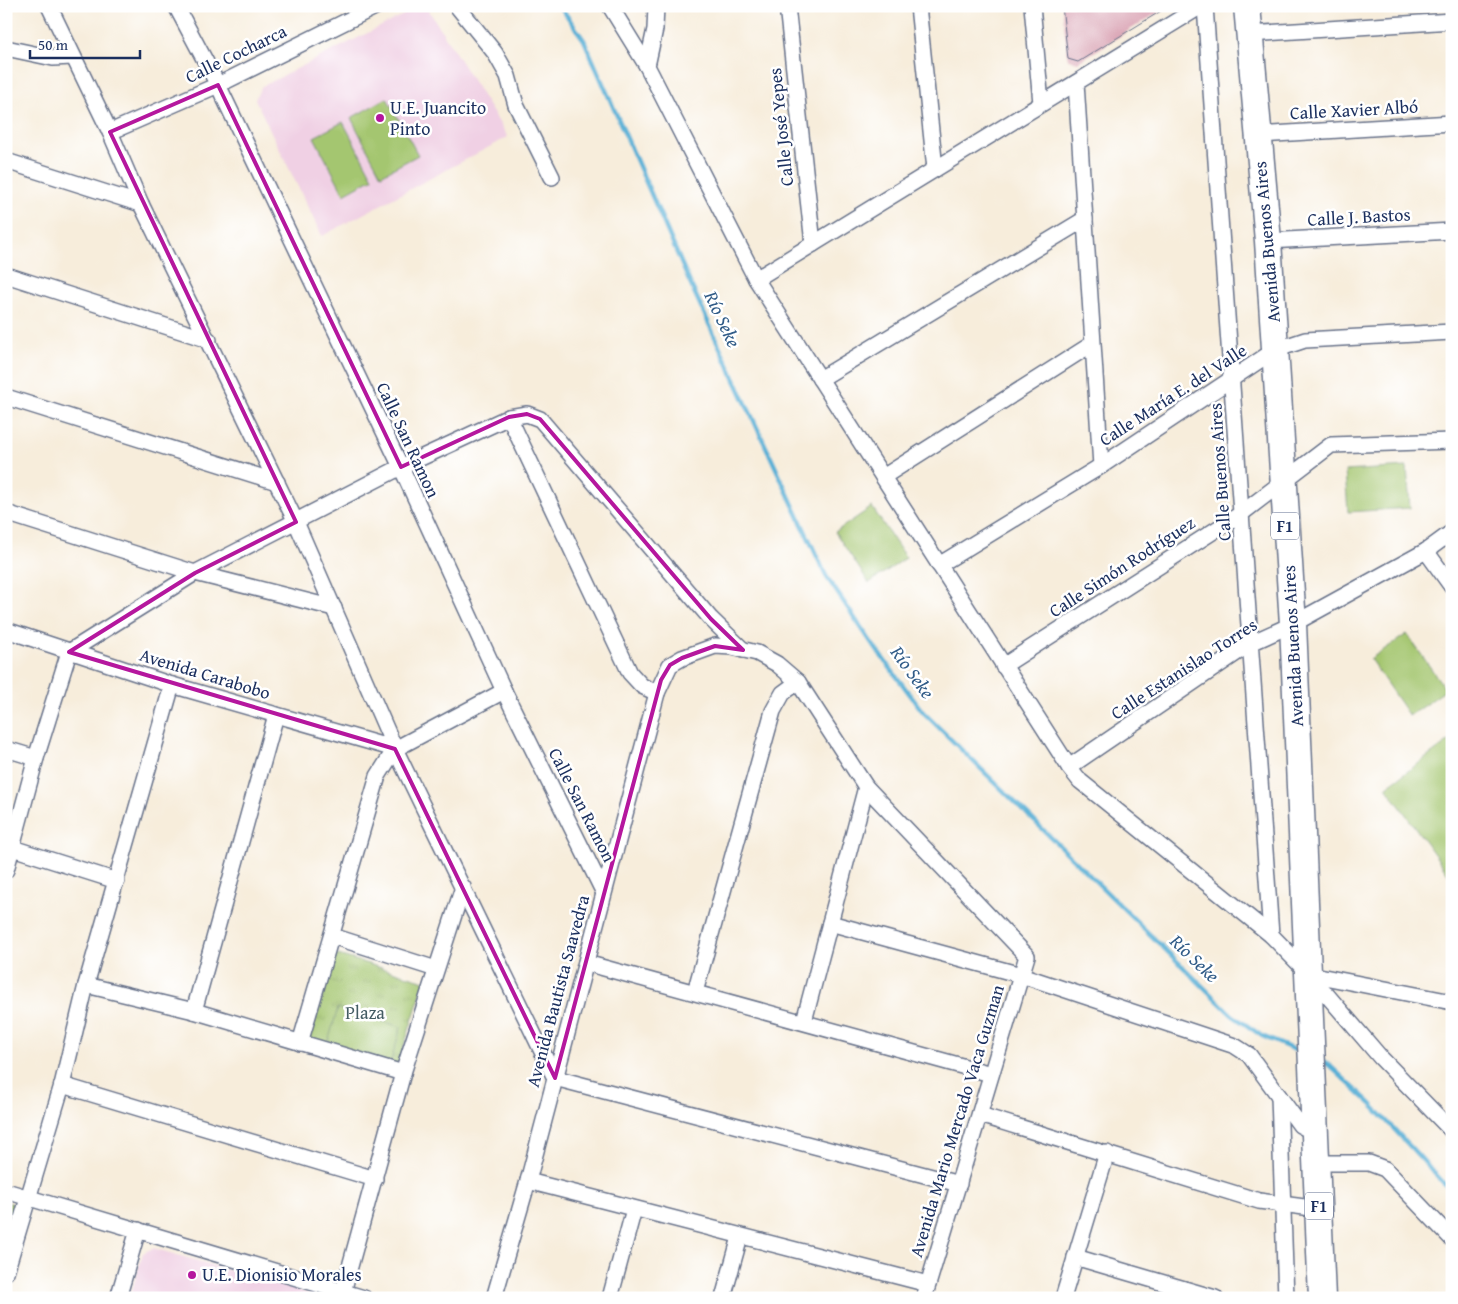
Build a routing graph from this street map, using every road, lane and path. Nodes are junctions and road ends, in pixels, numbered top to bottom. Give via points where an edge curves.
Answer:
1 (50, 6) edge
2 (176, 6) edge
3 (377, 6) edge
4 (457, 6) edge
5 (610, 6) edge
6 (656, 6) edge
7 (787, 6) edge
8 (918, 6) edge
9 (1032, 6) edge
10 (1200, 6) edge
11 (1205, 6) edge
12 (1247, 6) edge
13 (1452, 21) edge
14 (1249, 34) junction
15 (6, 48) edge
16 (72, 57) junction
17 (647, 66) junction
18 (1076, 82) junction
19 (218, 85) junction
20 (1041, 103) junction
21 (1452, 123) edge
22 (110, 132) junction
23 (1258, 135) junction
24 (6, 161) edge
25 (935, 169) junction
26 (552, 177) dead end
27 (141, 204) junction
28 (1085, 219) junction
29 (1452, 231) edge
30 (1268, 241) junction
31 (813, 244) junction
32 (6, 275) edge
33 (756, 279) junction
34 (1452, 332) edge
35 (209, 340) junction
36 (1092, 344) junction
37 (1275, 350) junction
38 (820, 379) junction
39 (1232, 380) junction
40 (6, 397) edge
41 (509, 418) junction
42 (1452, 441) edge
43 (1101, 466) junction
44 (401, 467) junction
45 (883, 477) junction
46 (276, 482) junction
47 (1282, 484) junction
48 (6, 513) edge
49 (1242, 513) junction
50 (296, 522) junction
51 (1452, 532) edge
52 (1426, 551) junction
53 (939, 565) junction
54 (195, 573) junction
55 (1452, 587) edge
56 (334, 608) junction
57 (1292, 624) junction
58 (6, 630) edge
59 (1251, 643) junction
60 (743, 650) junction
61 (69, 652) junction
62 (1003, 666) junction
63 (798, 682) junction
64 (172, 686) junction
65 (504, 691) junction
66 (656, 694) junction
67 (276, 715) junction
68 (6, 749) edge
69 (395, 749) junction
70 (36, 758) junction
71 (1069, 767) junction
72 (866, 787) junction
73 (9, 847) edge
74 (6, 870) edge
75 (117, 881) junction
76 (463, 887) junction
77 (603, 891) junction
78 (830, 923) junction
79 (1271, 935) junction
80 (332, 936) junction
81 (586, 963) junction
82 (436, 969) junction
83 (1309, 974) junction
84 (1021, 975) junction
85 (86, 984) junction
86 (695, 992) junction
87 (1452, 1002) edge
88 (194, 1011) junction
89 (804, 1021) junction
90 (300, 1043) junction
91 (403, 1073) junction
92 (991, 1074) junction
93 (555, 1078) junction
94 (62, 1085) junction
95 (1279, 1096) junction
96 (980, 1116) junction
97 (1316, 1124) junction
98 (1452, 1131) edge
99 (1107, 1153) junction
100 (1318, 1163) junction
101 (375, 1179) junction
102 (528, 1181) junction
103 (959, 1184) junction
104 (6, 1191) edge
105 (28, 1197) junction
106 (1281, 1204) junction
107 (634, 1209) junction
108 (1319, 1209) junction
109 (138, 1230) junction
110 (740, 1238) junction
111 (1452, 1239) edge
112 (1075, 1257) junction
113 (6, 1272) edge
114 (926, 1291) edge
115 (343, 1292) junction
116 (118, 1298) edge
117 (364, 1298) edge
118 (494, 1298) edge
119 (610, 1298) edge
120 (723, 1298) edge
121 (1063, 1298) edge
122 (1215, 1298) edge
123 (1286, 1298) edge
124 (1322, 1298) edge

1 - 16 street
2 - 19 street, Calle San Ramon
3 - 19 street, Calle Cocharca
4 - 26 street via 495,53 508,76 520,113
5 - 17 street
6 - 17 street via 655,30
7 - 31 street, Calle José Yepes
8 - 25 street
9 - 20 street
10 - 18 street
11 - 39 street, Calle Buenos Aires
12 - 14 highway, Avenida Buenos Aires / F1
13 - 14 street
14 - 23 highway, Avenida Buenos Aires / F1
15 - 16 street via 53,58
16 - 22 street
17 - 33 street
18 - 20 street
18 - 28 street
19 - 22 street, Calle Cocharca
19 - 44 street, Calle San Ramon
20 - 25 street
21 - 23 street, Calle Xavier Albó
22 - 27 street
23 - 30 highway, Avenida Buenos Aires / F1
24 - 27 street
25 - 31 street
27 - 35 street
28 - 36 street
28 - 38 street
29 - 30 street, Calle J. Bastos
30 - 37 highway, Avenida Buenos Aires / F1
31 - 33 street
32 - 35 street
33 - 38 street
34 - 37 street, Calle María E. del Valle via 1306,340
35 - 46 street
36 - 43 street
36 - 45 street
37 - 39 street, Calle María E. del Valle
37 - 47 highway, Avenida Buenos Aires / F1
38 - 45 street
39 - 43 street, Calle María E. del Valle
39 - 49 street, Calle Buenos Aires
40 - 46 street
41 - 44 street
41 - 60 street via 527,414 540,419 711,620
41 - 66 street via 630,673 642,686
42 - 47 street, Calle Simón Rodríguez via 1331,445
43 - 53 street, Calle María E. del Valle
44 - 50 street
44 - 65 street, Calle San Ramon
45 - 53 street
46 - 50 street
47 - 49 street, Calle Simón Rodríguez
47 - 57 highway, Avenida Buenos Aires / F1
48 - 54 street
49 - 59 street, Calle Buenos Aires
49 - 62 street, Calle Simón Rodríguez
50 - 54 street
50 - 56 street
51 - 52 street, Calle Estanislao Torres
52 - 55 street
52 - 57 street, Calle Estanislao Torres
53 - 62 street
54 - 56 street
54 - 61 street
56 - 69 street
57 - 59 street, Calle Estanislao Torres
57 - 83 highway, Avenida Buenos Aires / F1
58 - 61 street, Avenida Carabobo
59 - 71 street, Calle Estanislao Torres
59 - 79 street, Calle Buenos Aires
60 - 63 street via 757,653 777,664
60 - 66 street, Avenida Bautista Saavedra via 715,646 682,658 670,666
61 - 64 street, Avenida Carabobo
61 - 70 street
62 - 71 street
63 - 72 street
63 - 86 street via 783,693 774,711
64 - 67 street, Avenida Carabobo
64 - 75 street
65 - 69 street
65 - 77 street, Calle San Ramon
66 - 77 street, Avenida Bautista Saavedra
67 - 69 street, Avenida Carabobo
67 - 88 street
68 - 70 street
69 - 76 street
69 - 80 street via 378,776
70 - 73 street
71 - 79 street via 1080,781
72 - 78 street
72 - 84 street, Avenida Mario Mercado Vaca Guzman via 1027,956
73 - 74 street
73 - 75 street
75 - 85 street
76 - 82 street
76 - 93 street
77 - 81 street, Avenida Bautista Saavedra
78 - 84 street
78 - 89 street
79 - 83 street
80 - 82 street
80 - 90 street
81 - 86 street
81 - 93 street, Avenida Bautista Saavedra
82 - 91 street
83 - 87 street
83 - 97 highway, Avenida Buenos Aires / F1
83 - 98 street via 1381,1058
84 - 92 street, Avenida Mario Mercado Vaca Guzman
84 - 95 street via 1235,1046 1249,1055
85 - 88 street
85 - 94 street
86 - 89 street
88 - 90 street
89 - 92 street
90 - 91 street
91 - 101 street
92 - 96 street, Avenida Mario Mercado Vaca Guzman
93 - 102 street, Avenida Bautista Saavedra
93 - 103 street
94 - 101 street
94 - 105 street
95 - 97 street via 1300,1125
95 - 106 street
96 - 99 street
96 - 103 street, Avenida Mario Mercado Vaca Guzman
97 - 100 highway, F1
99 - 106 street via 1259,1201
99 - 112 street
100 - 108 highway, F1
100 - 111 street via 1369,1163 1385,1169
101 - 115 street
102 - 107 street
102 - 118 street, Avenida Bautista Saavedra
103 - 114 street, Avenida Mario Mercado Vaca Guzman
104 - 105 street
105 - 109 street
105 - 113 street
106 - 108 street
106 - 123 street
107 - 110 street
107 - 119 street
108 - 124 highway, F1
109 - 115 street
109 - 116 street
110 - 114 street
110 - 120 street
112 - 121 street
112 - 122 street
115 - 117 street

